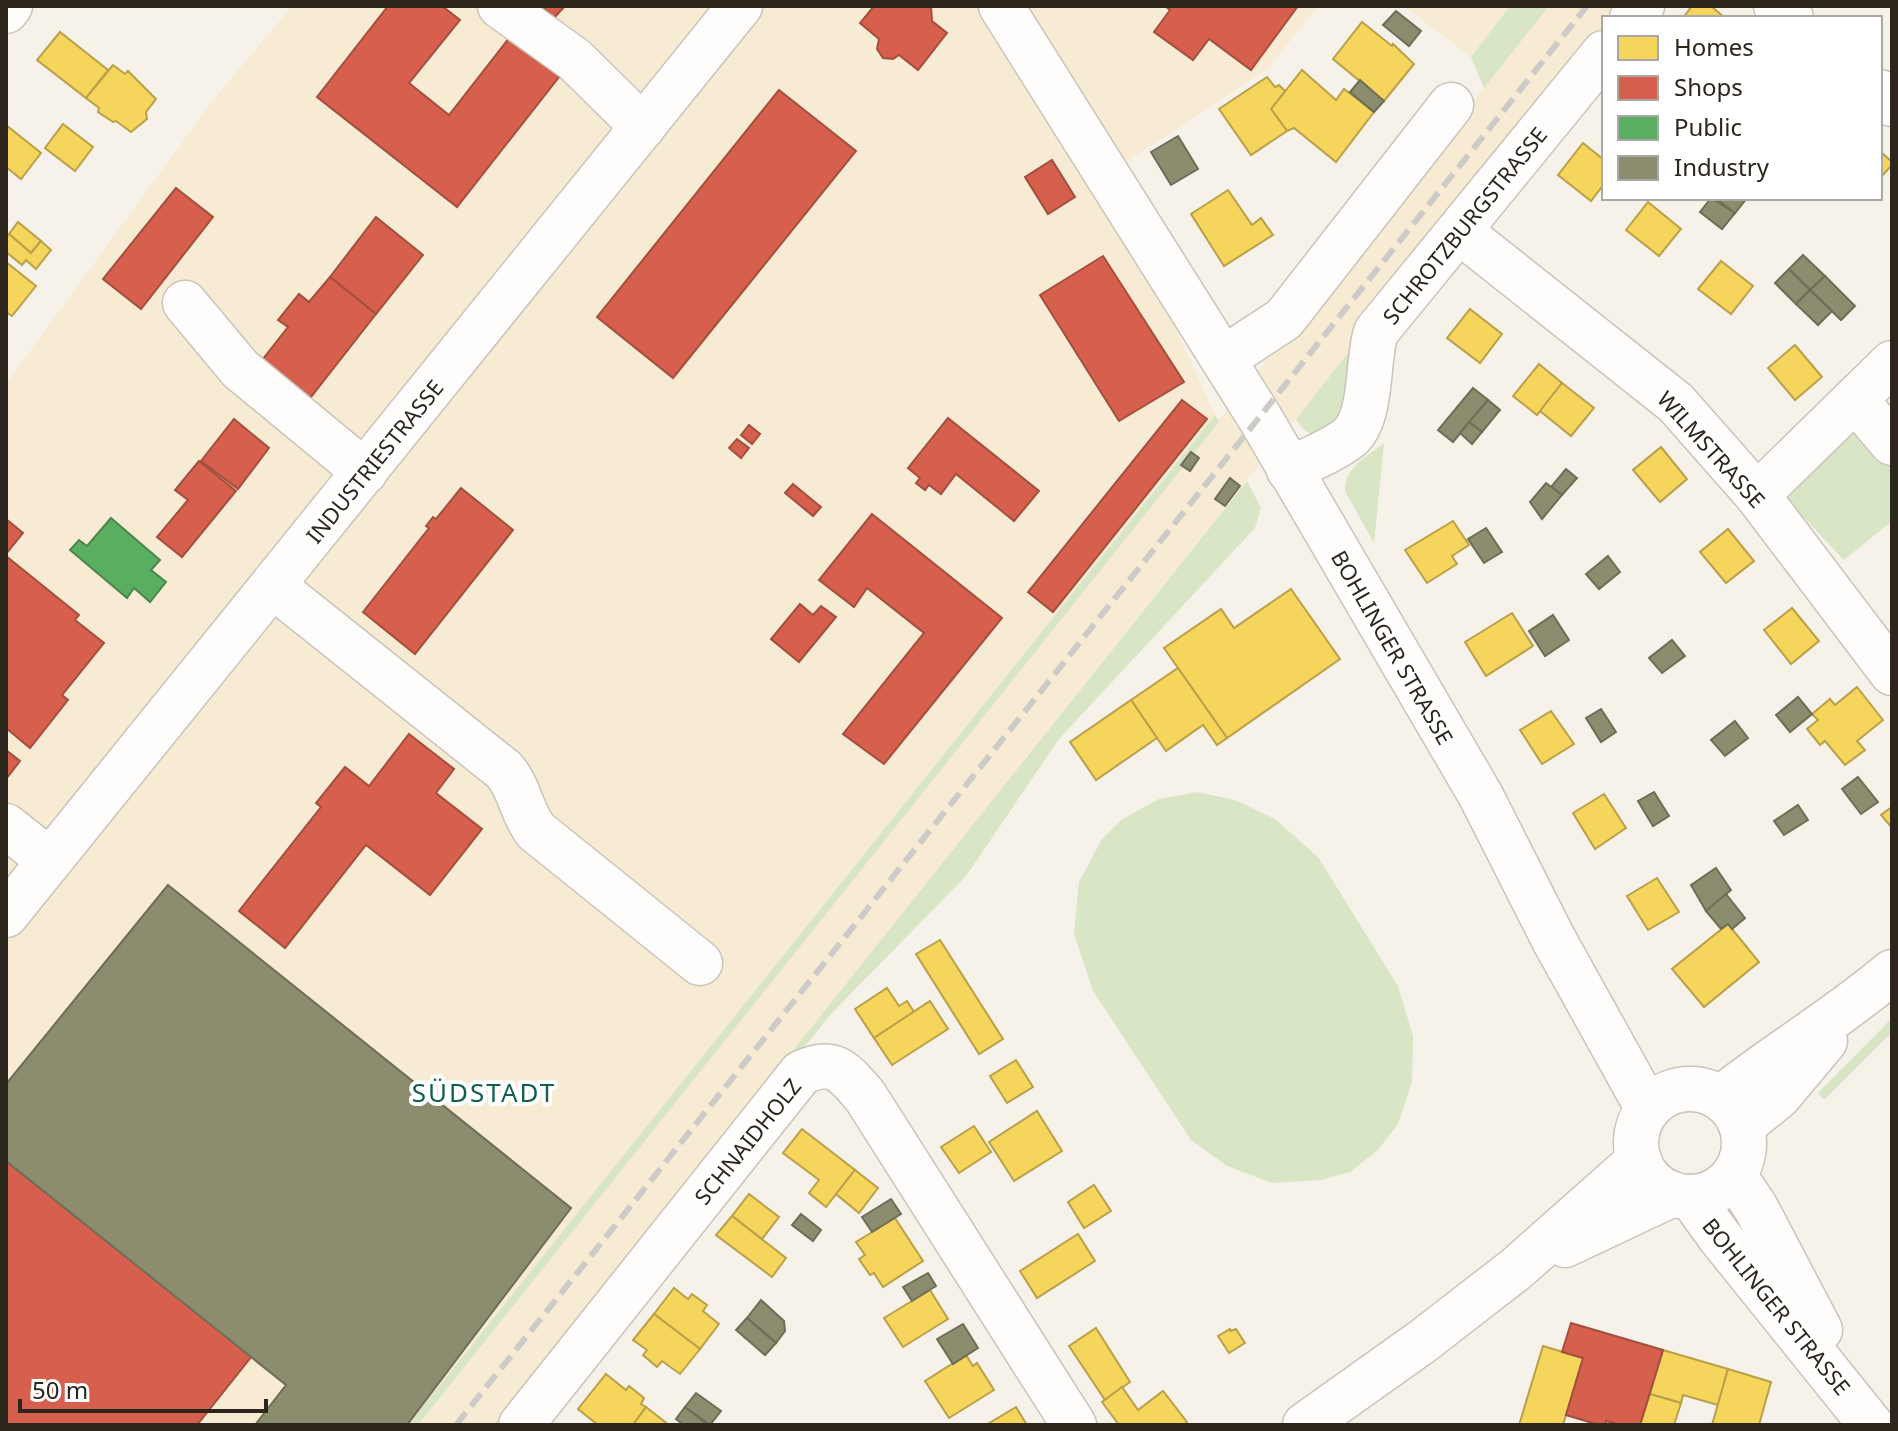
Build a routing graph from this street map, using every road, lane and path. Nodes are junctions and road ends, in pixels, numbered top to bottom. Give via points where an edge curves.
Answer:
1 (10, 6) edge
2 (500, 6) edge
3 (740, 6) edge
4 (1001, 6) edge
5 (6, 11) edge
6 (1602, 55) edge
7 (1451, 105) dead end
8 (643, 127) junction
9 (1459, 231) junction
10 (185, 303) dead end
11 (1223, 359) junction
12 (1892, 363) edge
13 (1855, 399) junction
14 (1892, 443) edge
15 (1289, 470) junction
16 (365, 472) junction
17 (1757, 495) junction
18 (273, 586) junction
19 (1892, 673) edge
20 (6, 826) edge
21 (49, 860) junction
22 (6, 915) edge
23 (700, 963) dead end
24 (1876, 986) edge
25 (1663, 1100) junction
26 (1732, 1112) junction
27 (1639, 1160) junction
28 (1734, 1175) junction
29 (1682, 1195) junction
30 (1516, 1269) junction
31 (1869, 1416) edge
32 (521, 1425) edge
33 (1074, 1425) edge
34 (1305, 1425) edge

1 - 5 street
2 - 8 street via 574,59
3 - 8 street, INDUSTRIESTRASSE
4 - 11 street, BOHLINGER STRASSE
6 - 9 street, SCHROTZBURGSTRASSE
7 - 11 street via 1284,319
8 - 16 street, INDUSTRIESTRASSE
9 - 15 street, SCHROTZBURGSTRASSE via 1376,332 1357,429 1347,440
9 - 17 street, WILMSTRASSE via 1676,403
10 - 16 street via 240,369
11 - 15 street, BOHLINGER STRASSE
12 - 13 street
13 - 14 street
13 - 17 street
15 - 25 street, BOHLINGER STRASSE via 1481,796 1554,940
16 - 18 street, INDUSTRIESTRASSE
17 - 19 street, WILMSTRASSE
18 - 21 street, INDUSTRIESTRASSE
18 - 23 street via 504,770 516,783 526,818 536,831
20 - 21 street
21 - 22 street, INDUSTRIESTRASSE
24 - 26 street via 1757,1070
25 - 26 street via 1700,1090
25 - 27 street via 1637,1134
26 - 28 street via 1744,1151
27 - 29 street via 1658,1186
27 - 30 street
28 - 29 street via 1715,1191
28 - 31 street, BOHLINGER STRASSE
29 - 30 street
29 - 31 street, BOHLINGER STRASSE
30 - 34 street
32 - 33 street, SCHNAIDHOLZ via 801,1073 831,1065 865,1096

